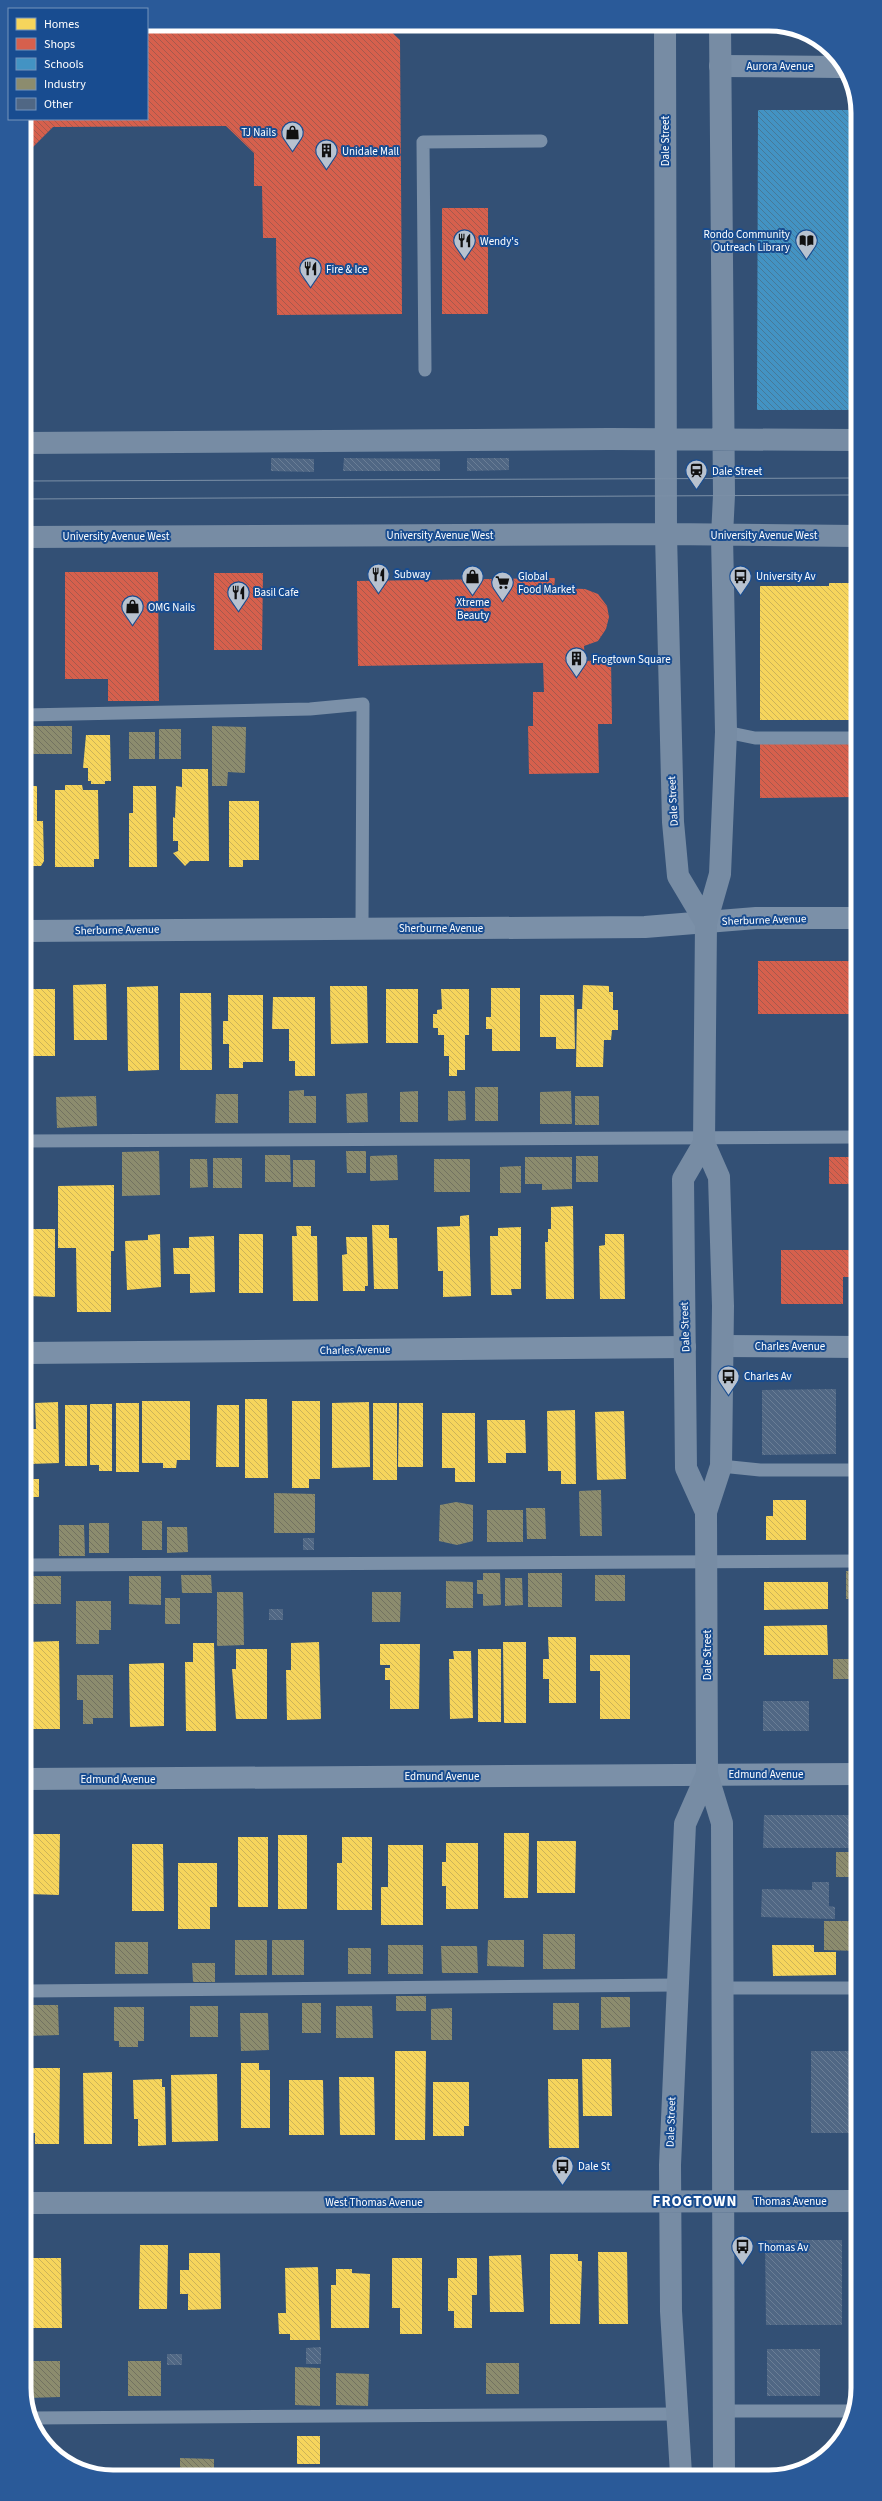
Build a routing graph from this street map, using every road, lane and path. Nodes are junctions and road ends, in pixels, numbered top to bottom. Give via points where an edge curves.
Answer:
1 (665, 31) edge
2 (720, 31) edge
3 (720, 66) junction
4 (837, 67) edge
5 (541, 141) dead end
6 (425, 370) dead end
7 (667, 440) junction
8 (723, 440) junction
9 (851, 440) edge
10 (31, 443) edge
11 (666, 534) junction
12 (722, 536) junction
13 (851, 536) edge
14 (31, 537) edge
15 (31, 716) edge
16 (726, 732) junction
17 (851, 738) edge
18 (851, 918) edge
19 (706, 923) junction
20 (362, 928) junction
21 (31, 931) edge
22 (851, 1137) edge
23 (31, 1141) edge
24 (704, 1141) junction
25 (723, 1346) junction
26 (685, 1347) junction
27 (851, 1347) edge
28 (31, 1353) edge
29 (721, 1466) junction
30 (851, 1470) edge
31 (706, 1512) junction
32 (708, 1561) junction
33 (851, 1561) edge
34 (31, 1565) edge
35 (707, 1774) junction
36 (851, 1774) edge
37 (31, 1779) edge
38 (677, 1985) junction
39 (723, 1988) junction
40 (851, 1988) edge
41 (31, 1991) edge
42 (670, 2200) junction
43 (722, 2200) junction
44 (851, 2200) edge
45 (31, 2203) edge
46 (723, 2411) junction
47 (847, 2412) edge
48 (677, 2414) junction
49 (37, 2418) edge
50 (681, 2470) edge
51 (724, 2470) edge

1 - 7 main road, Dale Street
2 - 3 main road, Dale Street
3 - 4 street, Aurora Avenue
3 - 8 main road, Dale Street
5 - 6 lane via 423,142
7 - 8 main road
7 - 10 main road
7 - 11 main road, Dale Street
8 - 9 main road
8 - 12 main road, Dale Street
11 - 12 main road, University Avenue West
11 - 14 main road, University Avenue West
11 - 19 main road, Dale Street via 669,714 678,876
12 - 13 main road, University Avenue West
12 - 16 main road, Dale Street
15 - 20 lane via 310,709 363,704
16 - 17 lane via 755,738
16 - 19 main road, Dale Street via 720,874
18 - 19 street, Sherburne Avenue via 756,918
19 - 20 street, Sherburne Avenue via 644,928
19 - 24 main road, Dale Street
20 - 21 street, Sherburne Avenue
22 - 24 lane
23 - 24 lane
24 - 25 main road, Dale Street via 719,1177
24 - 26 main road, Dale Street via 683,1179
25 - 27 street, Charles Avenue
25 - 29 main road, Dale Street
26 - 28 street, Charles Avenue
26 - 31 main road, Dale Street via 686,1468
29 - 30 lane via 760,1470
29 - 31 main road, Dale Street
31 - 32 main road, Dale Street
32 - 33 lane
32 - 34 lane
32 - 35 main road, Dale Street
35 - 36 street, Edmund Avenue
35 - 37 street, Edmund Avenue
35 - 38 main road, Dale Street via 685,1824
35 - 39 main road, Dale Street via 722,1823
38 - 41 lane
38 - 42 main road, Dale Street
39 - 40 lane
39 - 43 main road, Dale Street
42 - 43 main road, West Thomas Avenue
42 - 45 main road, West Thomas Avenue
42 - 48 main road, Dale Street via 671,2310
43 - 44 main road, Thomas Avenue
43 - 46 main road, Dale Street
46 - 47 lane
46 - 51 main road, Dale Street
48 - 49 lane
48 - 50 main road, Dale Street

